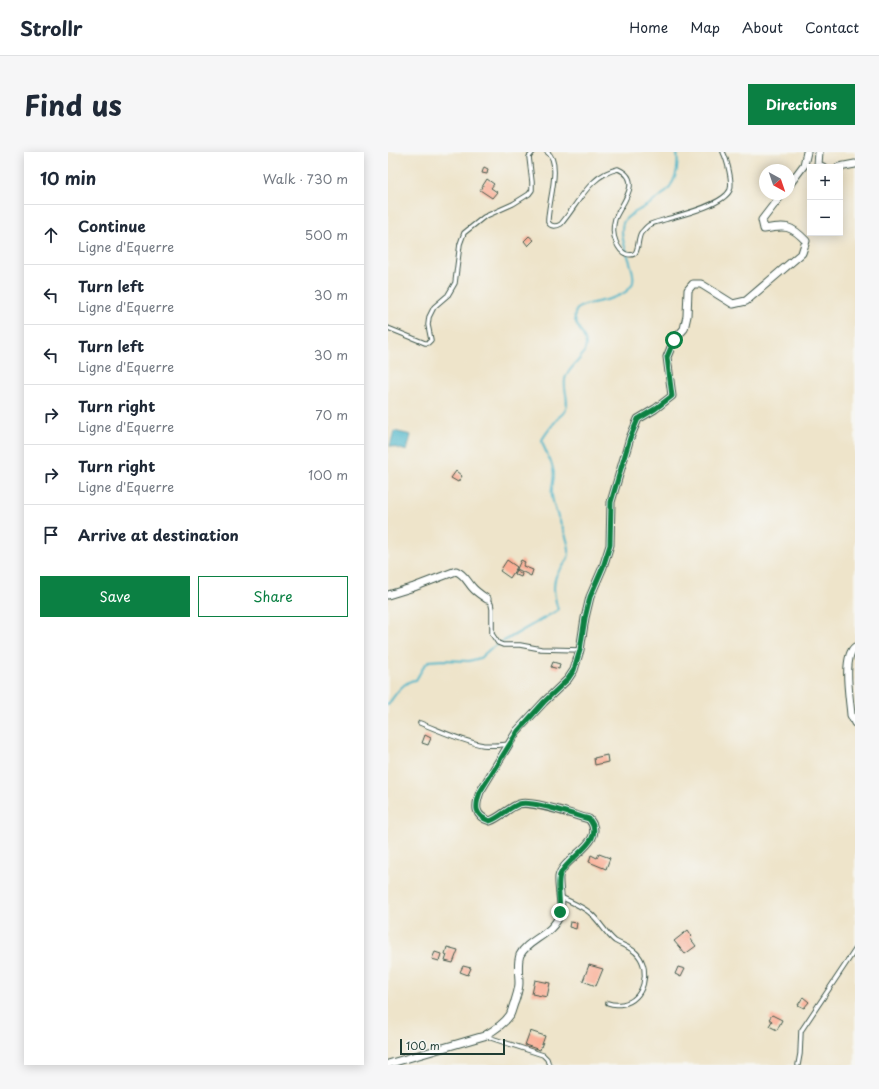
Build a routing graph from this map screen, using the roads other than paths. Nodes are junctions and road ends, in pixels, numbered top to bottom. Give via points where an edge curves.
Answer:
1 (533, 152) edge
2 (547, 152) edge
3 (723, 152) edge
4 (807, 152) edge
5 (819, 152) edge
6 (818, 164) edge
7 (855, 164) edge
8 (843, 166) edge
9 (795, 177) edge
10 (777, 200) edge
11 (388, 328) edge
12 (388, 595) edge
13 (487, 599) joint
14 (855, 647) edge
15 (580, 650) junction
16 (420, 723) dead end
17 (855, 723) edge
18 (509, 744) junction
19 (560, 897) junction
20 (855, 950) edge
21 (608, 1003) dead end
22 (484, 1036) junction
23 (388, 1064) edge
24 (549, 1065) edge
25 (798, 1065) edge

1 - 11 lane via 529,157 532,182 530,194 484,217 464,233 455,283 448,295 434,306 429,317 431,340 428,344
2 - 3 lane via 554,164 548,218 552,226 561,224 591,183 601,176 618,169 627,176 630,188 615,220 614,230 618,246 631,255 635,254 641,233 649,225 720,200 730,191 731,185
4 - 9 street via 804,165
5 - 6 street
7 - 8 street
10 - 15 street via 762,220 764,229 779,226 796,230 806,241 802,253 746,301 733,304 701,284 692,284 688,290 684,329 674,340 667,357 672,396 638,419 630,438 611,502 610,545 590,597
12 - 13 street via 456,571
13 - 15 lane via 492,610 492,634 498,643 541,649
14 - 17 street via 847,664
15 - 18 street via 574,670 568,679 544,702
16 - 18 lane via 456,738 476,743 494,746
18 - 19 street via 476,802 477,810 483,819 490,821 520,804 528,804 589,819 593,824 594,833 584,849 566,864 559,876
19 - 21 lane via 591,914 615,941 635,951 644,964 642,990 635,999 619,1005
19 - 22 street via 560,912 556,922 550,930 523,950 520,956 519,989 510,1015 495,1030
20 - 25 lane via 801,1031
22 - 23 street
22 - 24 lane via 543,1055

